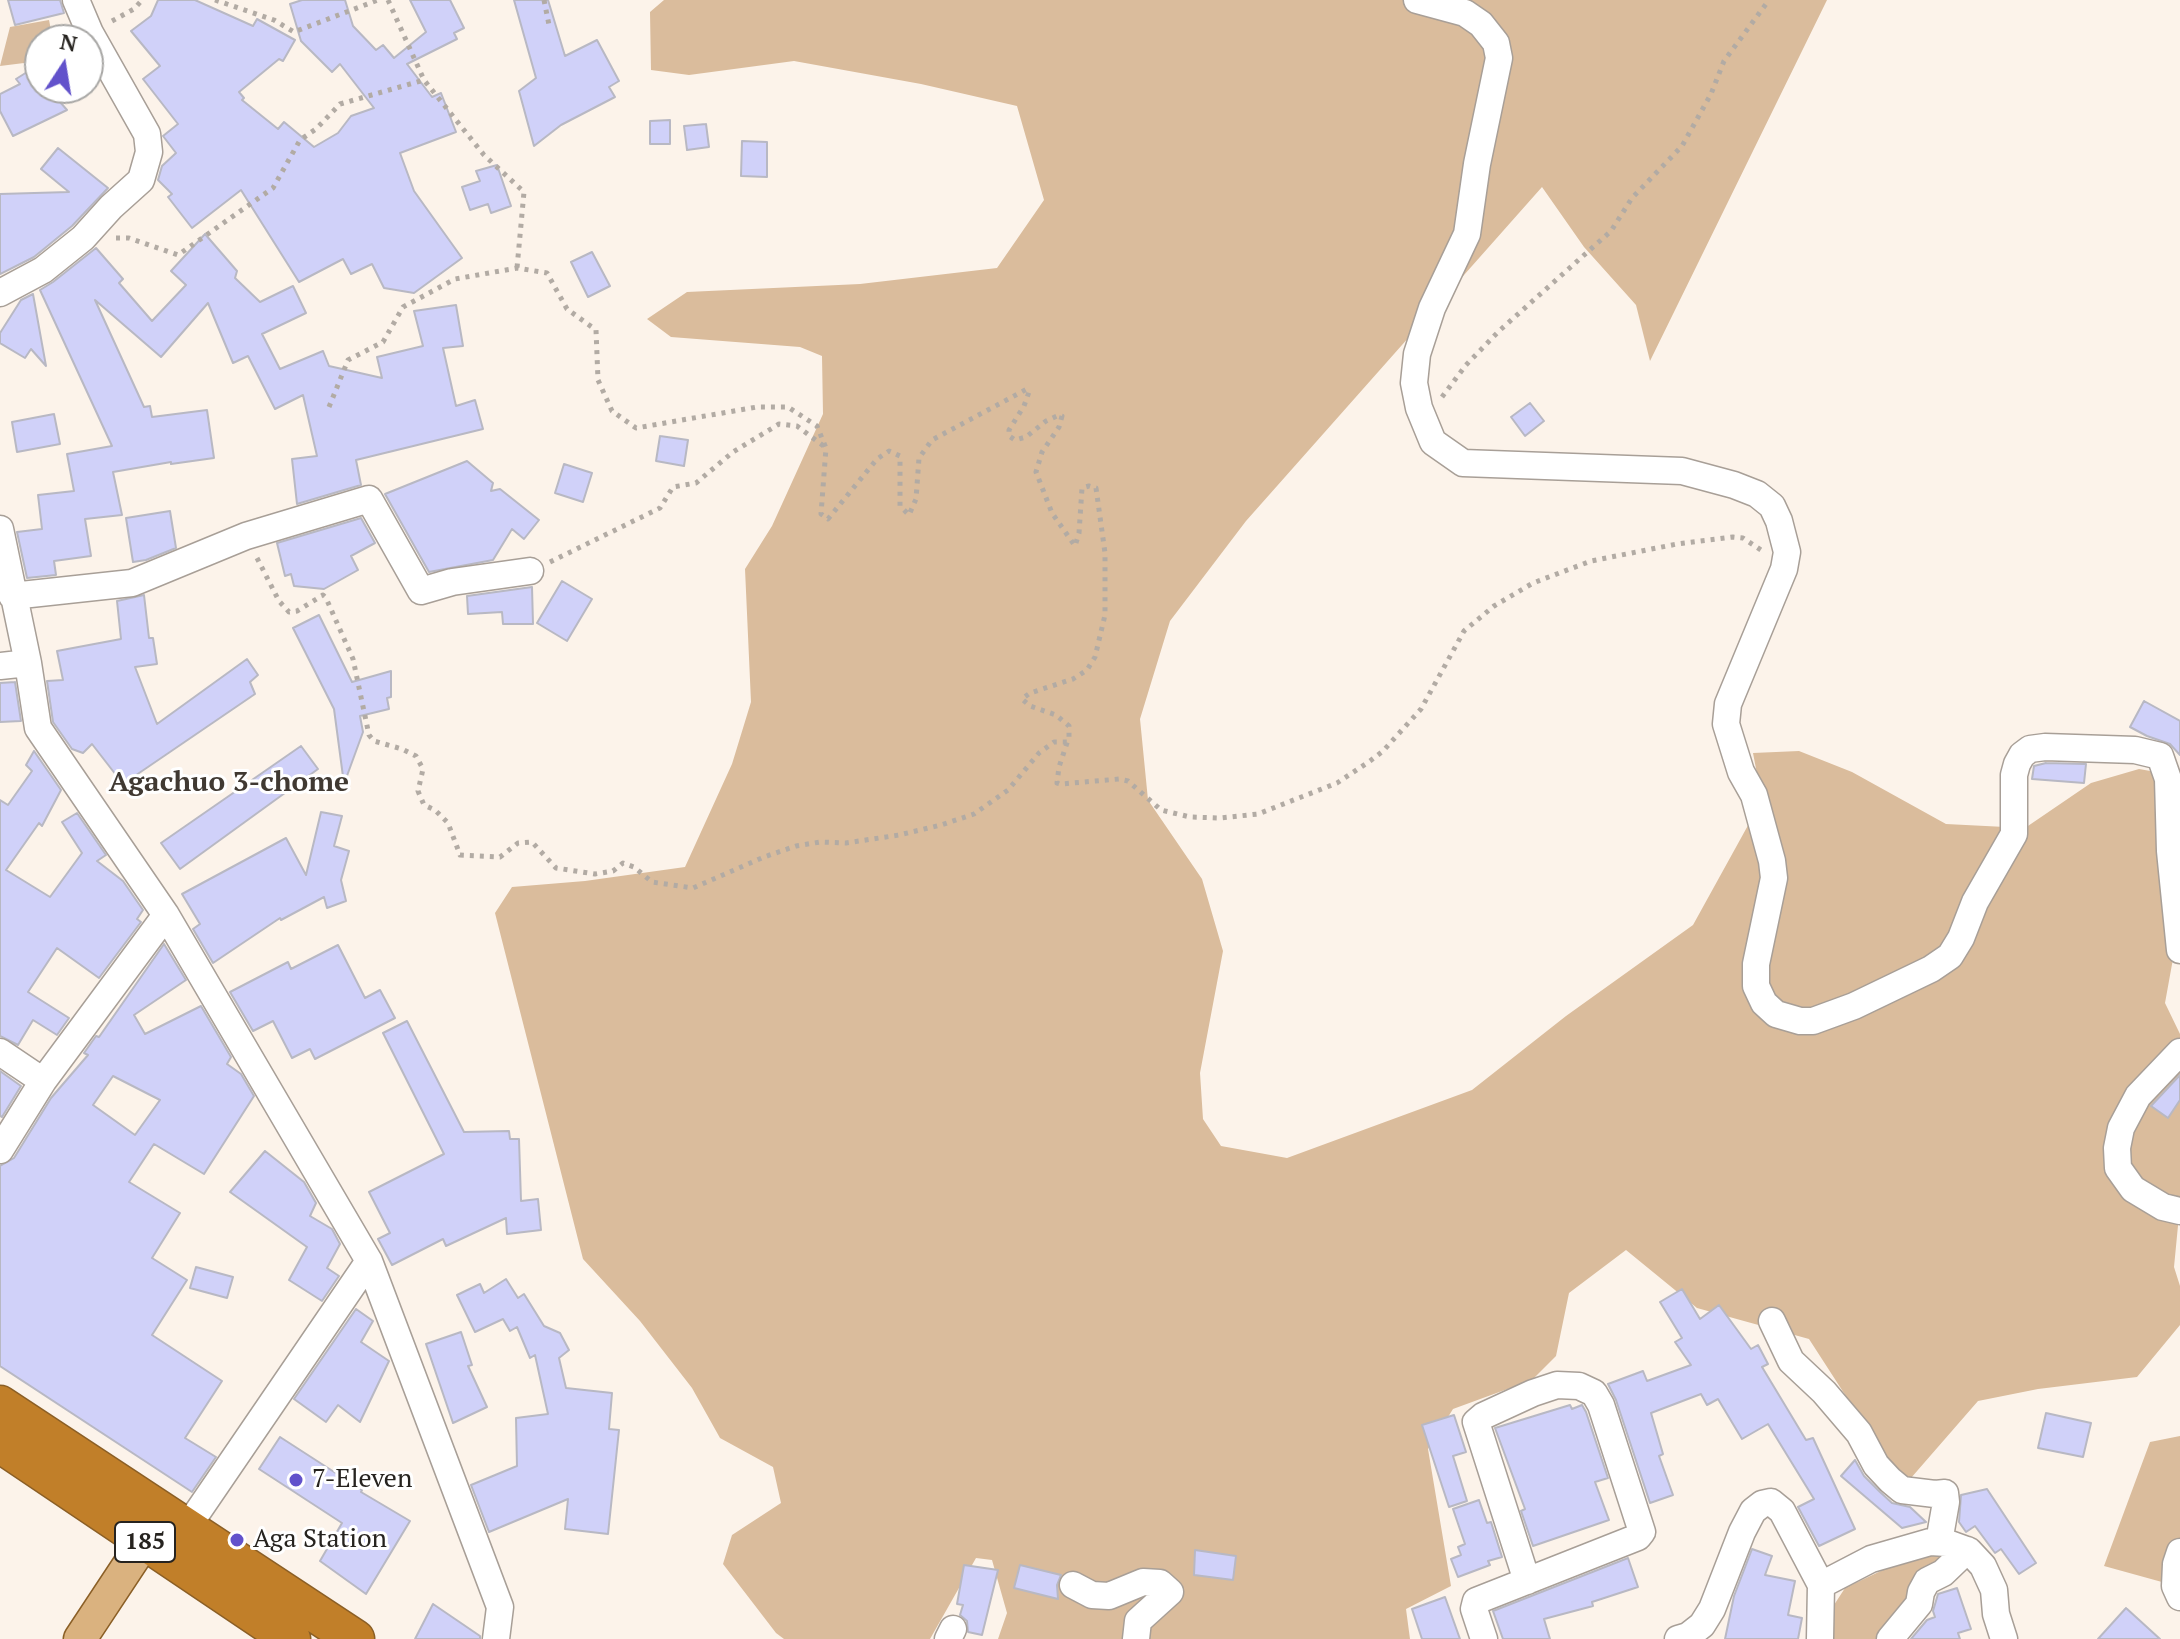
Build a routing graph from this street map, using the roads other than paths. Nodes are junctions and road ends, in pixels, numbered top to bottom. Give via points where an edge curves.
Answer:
1 (76, 0) edge
2 (1417, 0) edge
3 (0, 293) edge
4 (0, 529) edge
5 (530, 571) road end
6 (12, 596) junction
7 (28, 663) junction
8 (0, 666) edge
9 (166, 915) junction
10 (2180, 950) edge
11 (0, 1052) edge
12 (2180, 1052) edge
13 (43, 1081) junction
14 (0, 1150) edge
15 (2180, 1211) edge
16 (369, 1261) junction
17 (1772, 1321) dead end
18 (0, 1405) edge
19 (0, 1443) edge
20 (164, 1528) junction
21 (1939, 1542) junction
22 (1967, 1550) junction
23 (2180, 1552) edge
24 (1527, 1581) junction
25 (1073, 1585) dead end
26 (1821, 1585) junction
27 (2180, 1597) edge
28 (80, 1639) edge
29 (291, 1639) edge
30 (355, 1639) edge
31 (496, 1639) edge
32 (1136, 1639) edge
33 (1484, 1639) edge
34 (1678, 1639) edge
35 (1820, 1639) edge
36 (1890, 1639) edge
37 (2004, 1639) edge

1 - 3 street via 147,134 149,152 141,180 83,238 43,270
2 - 10 street via 1465,13 1496,43 1499,58 1467,234 1417,354 1414,383 1433,442 1463,463 1682,471 1757,494 1772,506 1779,521 1787,552 1784,569 1728,704 1726,724 1772,861 1774,878 1756,964 1756,986 1764,1003 1776,1014 1813,1021 1854,1006 1950,956 2014,834 2017,764 2030,749 2045,747 2135,750 2160,756 2168,779
4 - 6 street
5 - 6 street via 421,591 369,499 246,536 132,583
6 - 7 street
7 - 8 street
7 - 9 street via 38,728
9 - 13 street
9 - 16 street
11 - 13 street
12 - 15 street via 2138,1096 2117,1148 2118,1168 2133,1189
13 - 14 street
16 - 20 street
16 - 31 street via 500,1607
17 - 21 street via 1791,1361 1859,1433 1890,1480 1902,1490 1945,1493
18 - 20 highway, 185
19 - 20 highway, 185
20 - 28 main road
20 - 29 highway, 185
20 - 30 highway, 185
21 - 22 street
21 - 26 street via 1871,1559
22 - 36 street via 1927,1581 1919,1604
22 - 37 street via 1983,1566 1994,1590
23 - 27 street via 2175,1586
24 - 24 street via 1642,1532 1601,1405 1594,1393 1579,1386 1557,1385 1533,1393 1476,1422
24 - 33 street via 1476,1601
25 - 32 street via 1092,1595 1109,1596 1143,1582 1160,1583 1170,1592 1138,1621
26 - 34 street via 1782,1511 1771,1502 1762,1504 1742,1532 1712,1609 1702,1625
26 - 35 street

